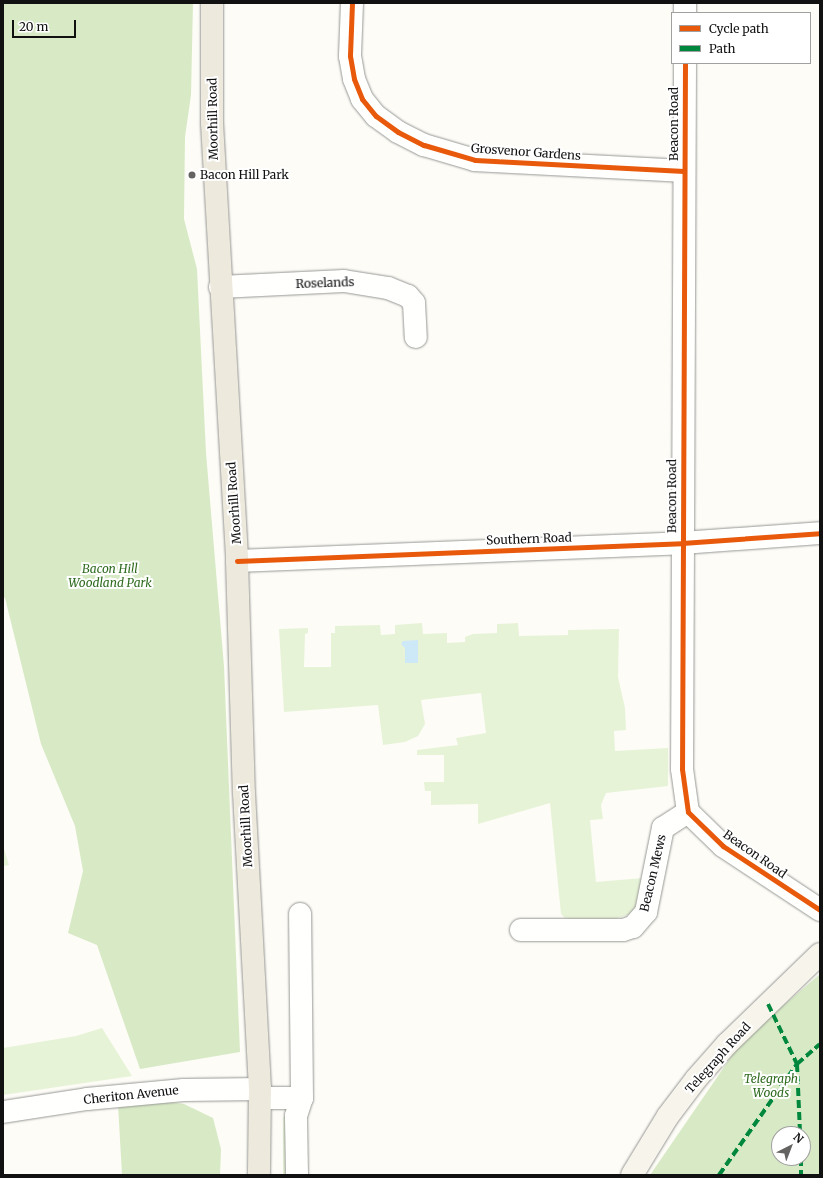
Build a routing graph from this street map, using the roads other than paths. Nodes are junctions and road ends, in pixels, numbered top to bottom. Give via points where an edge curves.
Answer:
1 (212, 3) edge
2 (352, 3) edge
3 (684, 64) edge
4 (684, 171) junction
5 (220, 287) junction
6 (416, 336) dead end
7 (820, 533) edge
8 (682, 544) junction
9 (238, 561) junction
10 (688, 812) junction
11 (820, 910) edge
12 (300, 914) dead end
13 (521, 930) dead end
14 (820, 954) edge
15 (260, 1093) junction
16 (302, 1098) junction
17 (3, 1112) edge
18 (259, 1175) edge
19 (297, 1175) edge
20 (632, 1175) edge

1 - 5 main road, Moorhill Road via 212,123
2 - 4 street, Grosvenor Gardens via 350,56 354,78 362,98 376,116 398,132 424,145 475,160
3 - 4 street, Beacon Road
4 - 8 street, Beacon Road
5 - 6 street, Roselands via 344,281 388,288 408,296 414,303
5 - 9 main road, Moorhill Road
7 - 8 street, Southern Road
8 - 9 street, Southern Road
8 - 10 street, Beacon Road via 682,769
9 - 15 main road, Moorhill Road via 244,786
10 - 11 street, Beacon Road via 723,846
10 - 13 street, Beacon Mews via 664,828 646,912 633,927 623,930
12 - 16 street
14 - 20 street, Telegraph Road via 727,1044 696,1080 668,1116
15 - 16 street
15 - 17 street, Cheriton Avenue via 184,1090
15 - 18 main road, Moorhill Road
16 - 19 street via 296,1116

